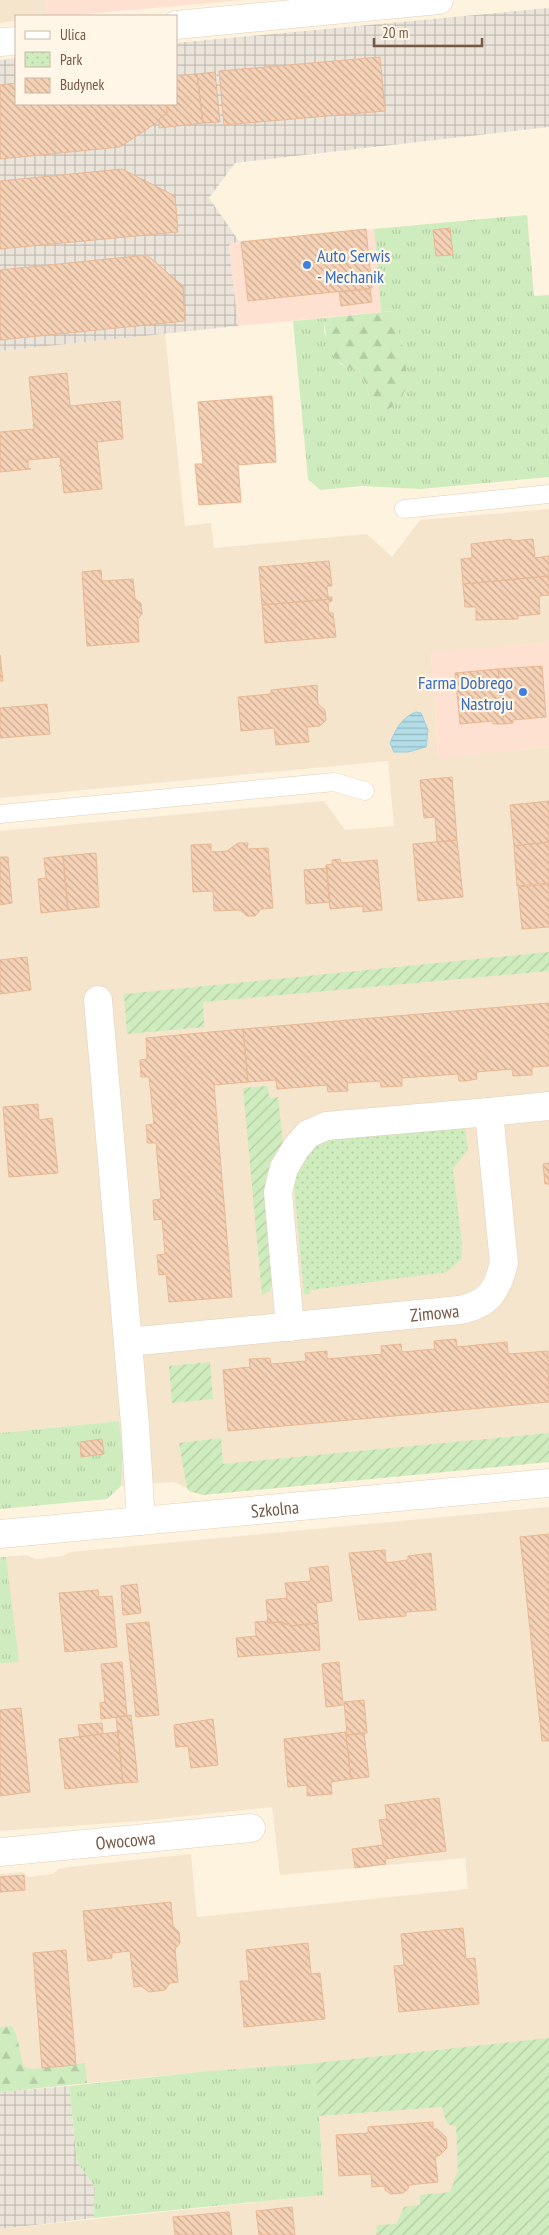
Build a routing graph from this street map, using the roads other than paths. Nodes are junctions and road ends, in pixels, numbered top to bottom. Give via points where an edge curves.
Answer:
1 (439, 0) edge
2 (178, 25) edge
3 (15, 41) edge
4 (0, 42) edge
5 (549, 494) edge
6 (404, 509) dead end
7 (365, 791) dead end
8 (0, 814) edge
9 (98, 1000) dead end
10 (549, 1106) edge
11 (489, 1112) junction
12 (290, 1327) junction
13 (128, 1342) junction
14 (549, 1484) edge
15 (141, 1521) junction
16 (0, 1534) edge
17 (251, 1828) dead end
18 (0, 1852) edge

1 - 2 street
3 - 4 street
5 - 6 lane
7 - 8 lane via 334,782
9 - 13 street
10 - 11 street
11 - 12 street via 326,1126 308,1134 284,1168 278,1192
11 - 12 street, Zimowa via 504,1263 496,1287 486,1299 476,1306 460,1310
12 - 13 street, Zimowa
13 - 15 street
14 - 15 street, Szkolna
15 - 16 street, Szkolna
17 - 18 street, Owocowa

